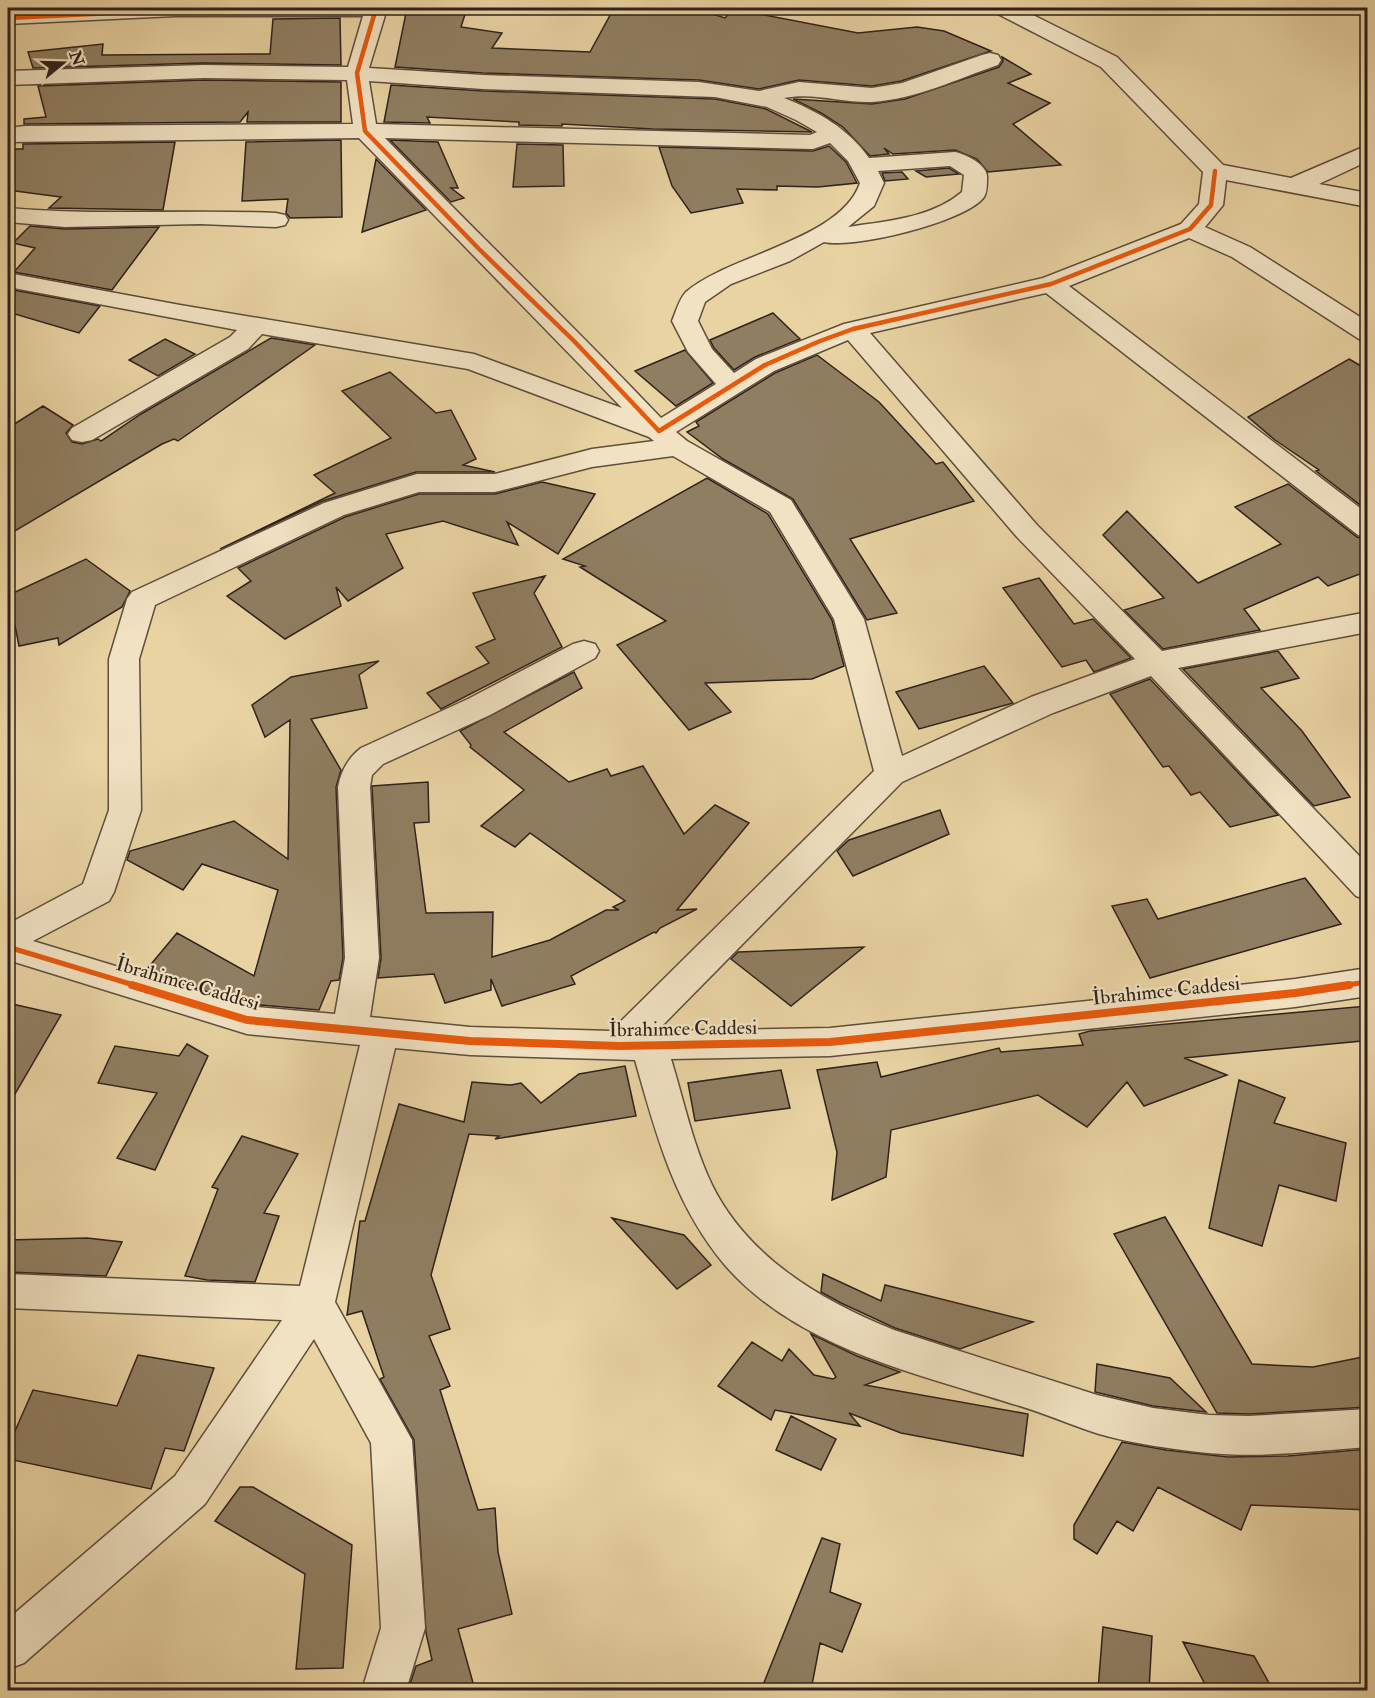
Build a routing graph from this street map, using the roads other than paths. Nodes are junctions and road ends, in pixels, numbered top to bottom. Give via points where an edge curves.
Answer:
1 (1004, 8) edge
2 (8, 18) edge
3 (990, 60) dead end
4 (357, 73) junction
5 (8, 78) edge
6 (759, 98) junction
7 (365, 131) junction
8 (833, 134) junction
9 (8, 135) edge
10 (1368, 152) edge
11 (865, 165) junction
12 (1215, 171) junction
13 (1294, 186) junction
14 (1368, 200) edge
15 (8, 215) edge
16 (276, 220) dead end
17 (1190, 229) junction
18 (820, 234) junction
19 (8, 280) edge
20 (1051, 284) junction
21 (256, 326) junction
22 (853, 329) junction
23 (1368, 334) edge
24 (731, 385) junction
25 (82, 434) dead end
26 (668, 439) junction
27 (1368, 529) edge
28 (1368, 622) edge
29 (584, 651) dead end
30 (1156, 663) junction
31 (891, 774) junction
32 (1368, 887) edge
33 (8, 939) edge
34 (8, 947) edge
35 (1368, 982) edge
36 (366, 1031) junction
37 (634, 1046) junction
38 (8, 1291) edge
39 (315, 1304) junction
40 (1368, 1428) edge
41 (8, 1647) edge
42 (384, 1690) edge

1 - 12 street via 1109,62
2 - 4 street via 175,10 356,8 375,12
3 - 6 street via 884,94 838,95 804,89
4 - 5 street via 269,71
4 - 6 street via 457,81 676,88
4 - 7 street
6 - 8 street via 798,112
7 - 8 street via 813,142
7 - 9 street
7 - 26 street
8 - 11 street
10 - 13 street
11 - 18 street via 872,183 866,201
11 - 18 street via 955,159 974,171 974,194 954,210 930,218 833,237
12 - 13 street
12 - 17 street via 1210,205
13 - 14 street
15 - 16 street via 65,220 200,216
17 - 20 street
17 - 23 street via 1241,252
18 - 24 street via 781,256 722,279 694,298 686,321 701,352
19 - 21 street
20 - 22 street
20 - 27 street
21 - 25 street via 239,344
21 - 26 street via 474,362
22 - 24 street via 765,365
22 - 30 street via 1027,531
24 - 26 street
26 - 31 street via 781,506 849,619
26 - 33 street via 495,483 417,483 334,509 142,599 124,659 125,810 97,892
28 - 30 street
29 - 36 street via 479,707 381,751 363,764 356,775
30 - 31 street via 1042,705
30 - 32 street
31 - 37 street
34 - 36 street, İbrahimce Caddesi via 247,1020
35 - 37 street, İbrahimce Caddesi via 830,1042
36 - 37 street, İbrahimce Caddesi via 470,1041
36 - 39 street
37 - 40 street via 693,1187 710,1217 758,1272 825,1320 909,1354 1099,1414 1157,1427 1265,1436
38 - 39 street
39 - 41 street via 190,1490
39 - 42 street via 391,1440 403,1628

